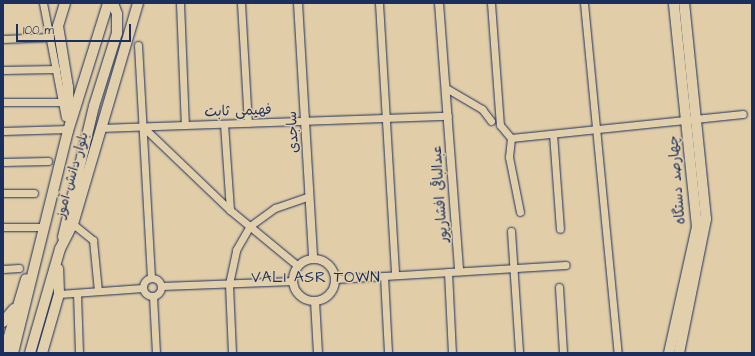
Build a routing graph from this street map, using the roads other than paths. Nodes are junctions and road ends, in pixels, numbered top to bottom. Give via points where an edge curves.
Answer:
1 (43, 3) edge
2 (65, 3) edge
3 (102, 3) edge
4 (108, 3) edge
5 (112, 3) edge
6 (138, 3) edge
7 (180, 3) edge
8 (241, 3) edge
9 (298, 3) edge
10 (379, 3) edge
11 (439, 3) edge
12 (491, 3) edge
13 (584, 3) edge
14 (674, 3) edge
15 (684, 3) edge
16 (102, 19) junction
17 (50, 37) junction
18 (3, 39) edge
19 (138, 45) dead end
20 (56, 69) junction
21 (3, 70) edge
22 (446, 88) junction
23 (3, 102) edge
24 (62, 102) junction
25 (743, 114) dead end
26 (448, 116) junction
27 (386, 118) junction
28 (691, 120) junction
29 (491, 121) dead end
30 (305, 122) junction
31 (248, 123) junction
32 (224, 124) junction
33 (185, 125) junction
34 (142, 126) junction
35 (100, 128) junction
36 (597, 130) junction
37 (3, 131) edge
38 (68, 131) junction
39 (553, 134) junction
40 (511, 138) junction
41 (48, 161) dead end
42 (3, 162) edge
43 (3, 193) edge
44 (34, 193) dead end
45 (309, 196) junction
46 (230, 210) junction
47 (520, 212) dead end
48 (73, 224) junction
49 (250, 226) junction
50 (3, 227) edge
51 (44, 227) junction
52 (560, 229) dead end
53 (511, 231) dead end
54 (59, 254) junction
55 (37, 256) junction
56 (313, 259) junction
57 (566, 265) dead end
58 (298, 266) junction
59 (3, 268) edge
60 (19, 268) dead end
61 (514, 268) junction
62 (459, 271) junction
63 (448, 272) junction
64 (395, 275) junction
65 (384, 276) junction
66 (151, 278) junction
67 (335, 278) junction
68 (293, 281) junction
69 (229, 284) junction
70 (162, 286) junction
71 (559, 287) dead end
72 (143, 288) junction
73 (98, 291) junction
74 (76, 293) junction
75 (59, 294) junction
76 (153, 296) junction
77 (315, 301) junction
78 (16, 306) junction
79 (3, 322) edge
80 (4, 353) edge
81 (13, 353) edge
82 (30, 353) edge
83 (42, 353) edge
84 (79, 353) edge
85 (156, 353) edge
86 (232, 353) edge
87 (318, 353) edge
88 (388, 353) edge
89 (452, 353) edge
90 (519, 353) edge
91 (563, 353) edge
92 (618, 353) edge
93 (669, 353) edge
94 (679, 353) edge

1 - 17 street
2 - 38 main road via 58,26 68,87
3 - 16 street
4 - 16 main road, بلوار دانش آموز
5 - 54 main road via 118,14 116,33 71,193
6 - 35 main road, بلوار دانش آموز
7 - 33 street
8 - 31 street
9 - 30 street, ساجدی
10 - 27 street
11 - 22 street, عبدالباقی افشارپور
12 - 40 street via 500,125
13 - 36 street
14 - 28 main road, چهارصد دستگاه
15 - 28 main road, چهارصد دستگاه
16 - 38 main road, بلوار دانش آموز
17 - 18 street
17 - 20 street
19 - 34 street
20 - 21 street
20 - 24 street
22 - 26 street, عبدالباقی افشارپور
22 - 29 street via 482,109
23 - 24 street
24 - 38 street
25 - 28 street
26 - 27 street, فهیمی ثابت
26 - 62 street, عبدالباقی افشارپور
27 - 30 street, فهیمی ثابت
27 - 64 street
28 - 36 street
28 - 93 main road, چهارصد دستگاه via 697,227
28 - 94 main road, چهارصد دستگاه via 705,232
30 - 31 street, فهیمی ثابت
30 - 45 street, ساجدی
31 - 32 street, فهیمی ثابت
32 - 33 street, فهیمی ثابت
32 - 46 street
33 - 34 street, فهیمی ثابت
34 - 35 street, فهیمی ثابت
34 - 46 street
34 - 66 street
35 - 48 main road, بلوار دانش آموز
36 - 39 street
36 - 92 street
37 - 38 street
38 - 51 main road, بلوار دانش آموز
39 - 40 street
39 - 52 street
40 - 47 street via 509,157
41 - 42 street
43 - 44 street
45 - 49 street via 275,208
45 - 56 street, ساجدی
46 - 49 street
48 - 54 main road, بلوار دانش آموز
48 - 73 street via 93,240
49 - 58 street
49 - 69 street via 236,250
50 - 51 street
51 - 55 main road, بلوار دانش آموز
53 - 61 street
54 - 75 main road
54 - 82 main road, بلوار دانش آموز
55 - 78 main road via 31,264
55 - 81 main road, بلوار دانش آموز
56 - 58 street
56 - 67 street via 330,266
57 - 61 street
58 - 68 street
59 - 60 street
61 - 62 street
61 - 90 street
62 - 63 street
63 - 64 street
63 - 89 street
64 - 65 street
65 - 67 street
65 - 88 street
66 - 70 street
66 - 72 street
67 - 77 street via 327,296
68 - 69 street
68 - 77 street via 303,298
69 - 70 street
69 - 86 street
70 - 76 street
71 - 91 street
72 - 73 street
72 - 76 street
73 - 74 street
74 - 75 street
74 - 84 street
75 - 83 main road
76 - 85 street
77 - 87 street
78 - 79 main road
78 - 80 main road

